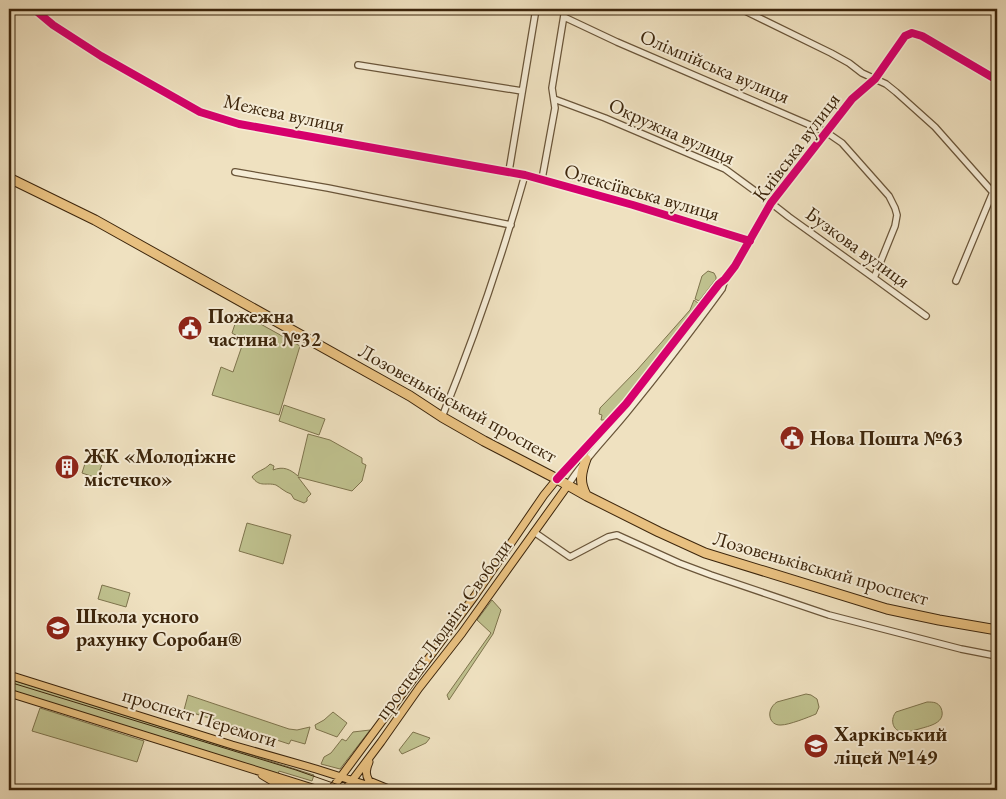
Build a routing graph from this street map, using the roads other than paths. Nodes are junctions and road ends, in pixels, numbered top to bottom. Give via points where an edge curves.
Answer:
1 (34, 9) edge
2 (536, 9) edge
3 (565, 9) edge
4 (741, 9) edge
5 (564, 17) junction
6 (358, 65) dead end
7 (874, 79) junction
8 (997, 80) edge
9 (522, 92) junction
10 (554, 99) junction
11 (826, 132) junction
12 (235, 172) dead end
13 (509, 172) junction
14 (525, 175) junction
15 (9, 178) edge
16 (542, 179) junction
17 (995, 195) edge
18 (772, 203) junction
19 (511, 225) junction
20 (750, 241) junction
21 (874, 278) junction
22 (725, 279) junction
23 (956, 281) dead end
24 (926, 316) dead end
25 (442, 417) junction
26 (600, 433) junction
27 (606, 437) junction
28 (586, 459) junction
29 (557, 479) junction
30 (568, 485) junction
31 (586, 496) junction
32 (534, 532) junction
33 (997, 630) edge
34 (997, 656) edge
35 (9, 675) edge
36 (9, 693) edge
37 (376, 749) junction
38 (251, 768) junction
39 (340, 777) junction
40 (352, 780) junction
41 (302, 790) edge
42 (320, 790) edge
43 (330, 790) edge
44 (344, 790) edge
45 (382, 790) edge
46 (391, 790) edge

1 - 13 street, Межева вулиця via 101,56 200,112 239,124
2 - 9 street
3 - 5 street
4 - 7 street via 831,53
5 - 10 street via 552,88
5 - 11 street, Олімпійська вулиця
6 - 9 street
7 - 8 street, Київська вулиця via 898,44 912,33
7 - 11 street, Київська вулиця via 852,99
7 - 17 street via 886,84 935,127
9 - 13 street
10 - 16 street
10 - 18 street, Окружна вулиця via 725,169
11 - 18 street, Київська вулиця
11 - 21 street, Олімпійська вулиця via 842,143 889,196 895,208 895,226
12 - 19 street
13 - 14 street, Межева вулиця
14 - 16 street, Олексіївська вулиця
14 - 19 street
15 - 25 highway, Лозовеньківський проспект via 101,224 410,396
16 - 20 street, Олексіївська вулиця
17 - 23 street
18 - 20 street, Київська вулиця
18 - 21 street, Бузкова вулиця
19 - 25 street
20 - 22 street, Київська вулиця
21 - 24 street, Бузкова вулиця
22 - 26 street
22 - 27 street via 722,289 683,343
25 - 29 highway, Лозовеньківський проспект
26 - 27 street
26 - 29 street
27 - 28 street
28 - 30 street
28 - 31 highway via 581,477
29 - 30 highway, Лозовеньківський проспект
29 - 39 main road, проспект Людвіга Свободи
30 - 31 highway, Лозовеньківський проспект
30 - 32 main road, проспект Людвіга Свободи
31 - 33 highway, Лозовеньківський проспект via 725,560 887,609
32 - 34 street via 570,557 617,535 679,563 823,613
32 - 37 main road, проспект Людвіга Свободи
35 - 39 main road, проспект Перемоги
36 - 38 main road, проспект Перемоги
37 - 40 main road, проспект Людвіга Свободи
37 - 46 main road via 366,770 368,779
38 - 41 main road via 272,781
38 - 42 main road, проспект Перемоги
39 - 40 main road, проспект Перемоги
39 - 43 main road, проспект Людвіга Свободи
40 - 44 main road, проспект Людвіга Свободи
40 - 45 main road, проспект Перемоги

